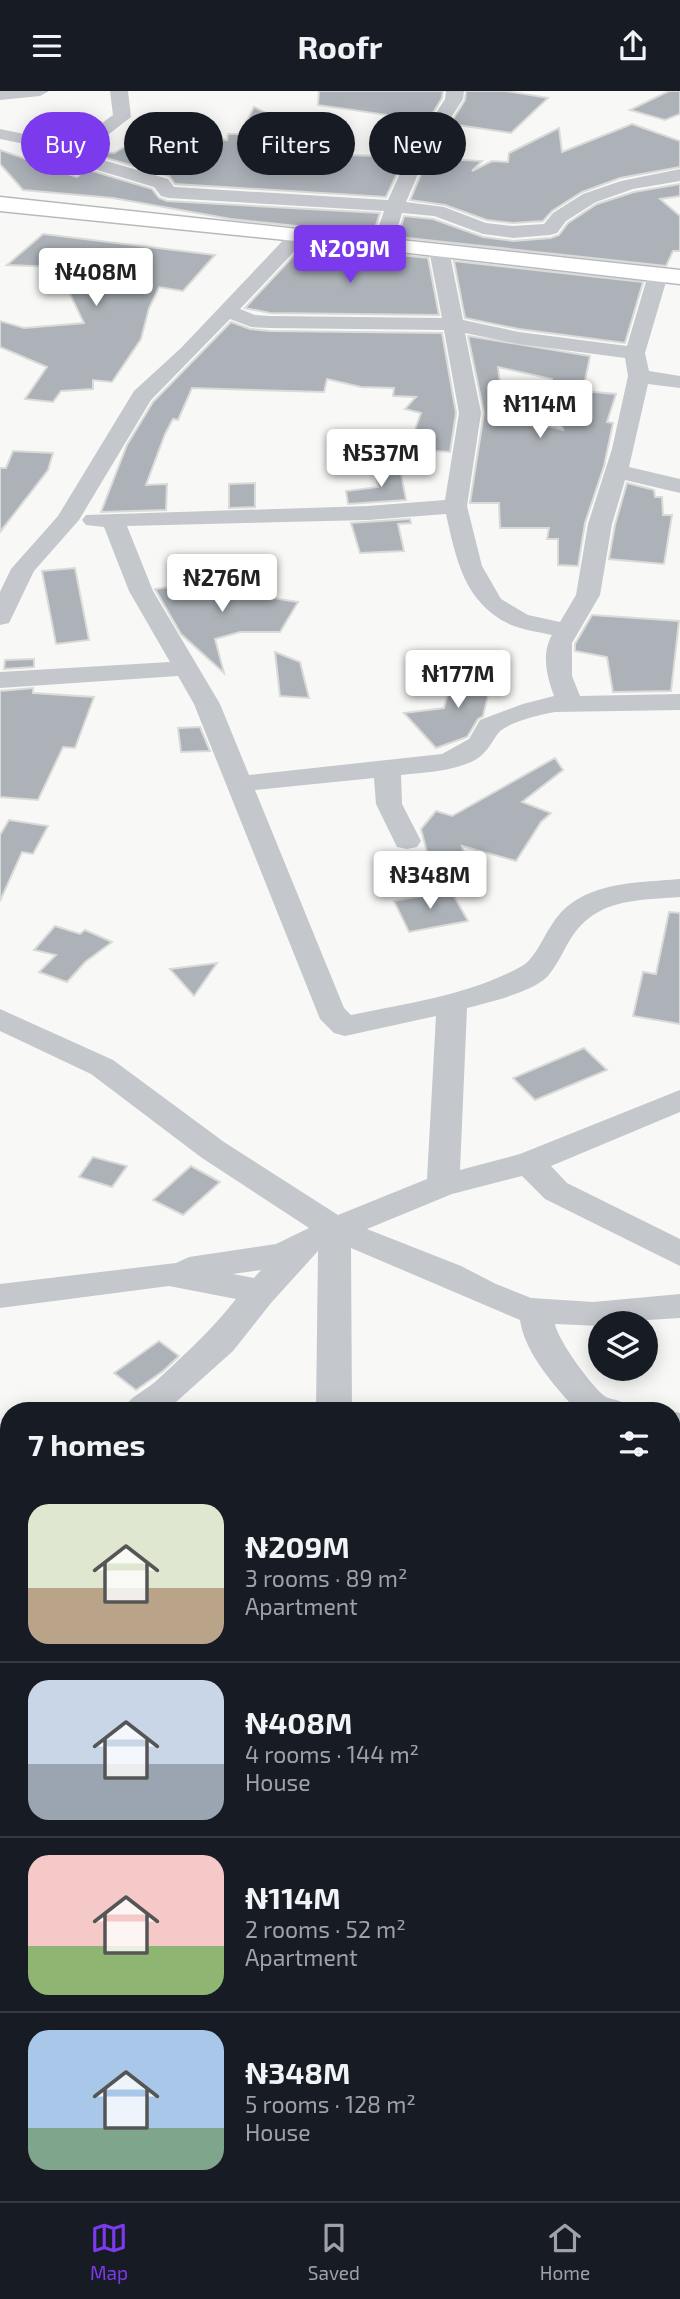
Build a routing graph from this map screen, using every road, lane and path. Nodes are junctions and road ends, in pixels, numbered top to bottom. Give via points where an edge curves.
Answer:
1 (40, 91) edge
2 (119, 91) edge
3 (455, 91) edge
4 (0, 95) edge
5 (110, 126) edge
6 (0, 134) edge
7 (21, 138) edge
8 (110, 168) edge
9 (680, 175) edge
10 (0, 204) edge
11 (395, 206) junction
12 (299, 235) junction
13 (383, 243) junction
14 (439, 250) junction
15 (669, 276) edge
16 (227, 310) junction
17 (452, 324) junction
18 (635, 353) junction
19 (639, 376) junction
20 (680, 382) edge
21 (617, 471) junction
22 (680, 486) edge
23 (456, 506) junction
24 (67, 520) junction
25 (113, 521) junction
26 (12, 568) edge
27 (0, 618) edge
28 (567, 631) junction
29 (187, 668) junction
30 (0, 680) edge
31 (680, 702) edge
32 (580, 705) junction
33 (387, 768) junction
34 (240, 784) junction
35 (407, 841) dead end
36 (680, 888) edge
37 (452, 1003) junction
38 (0, 1019) edge
39 (680, 1100) edge
40 (529, 1163) junction
41 (443, 1185) junction
42 (335, 1229) junction
43 (303, 1245) junction
44 (680, 1254) edge
45 (169, 1274) junction
46 (259, 1294) junction
47 (0, 1296) edge
48 (680, 1306) edge
49 (536, 1310) junction
50 (153, 1402) edge
51 (334, 1402) edge
52 (590, 1402) edge

1 - 4 street
2 - 5 street via 122,117
3 - 11 street via 415,160
6 - 7 street
8 - 11 street via 160,183 168,192
9 - 11 street via 593,196 555,219 550,229 537,231 483,228 438,211
10 - 12 highway
11 - 13 street
12 - 13 highway
12 - 16 street
13 - 14 highway
14 - 15 highway
14 - 17 street
15 - 18 street
16 - 17 street via 251,321
16 - 24 street via 142,396
17 - 18 street
17 - 23 street via 470,412
18 - 19 street
19 - 20 street
19 - 21 street
21 - 22 street
21 - 28 street via 600,524 588,595
23 - 25 street
23 - 28 street via 470,566 492,604 520,620
24 - 25 street
24 - 26 street
25 - 29 street via 141,591
26 - 27 street
28 - 32 street via 560,643 559,675 569,701
29 - 30 street
29 - 34 street
31 - 32 street
32 - 33 street via 532,709 489,725 487,734 468,755
33 - 34 street
33 - 35 street via 389,804
34 - 37 street via 331,1012 345,1026
36 - 37 street via 614,894 588,904 566,923 536,971 504,987
37 - 41 street
38 - 42 street via 102,1067 214,1150
39 - 40 street
40 - 41 street
40 - 44 street via 556,1191
41 - 42 street
42 - 43 street
42 - 49 street via 449,1274 484,1293
42 - 51 street
43 - 45 street via 283,1255
43 - 46 street
45 - 46 street
45 - 47 street
46 - 50 street via 214,1350
48 - 49 street via 593,1314
49 - 52 street via 539,1333 565,1374

